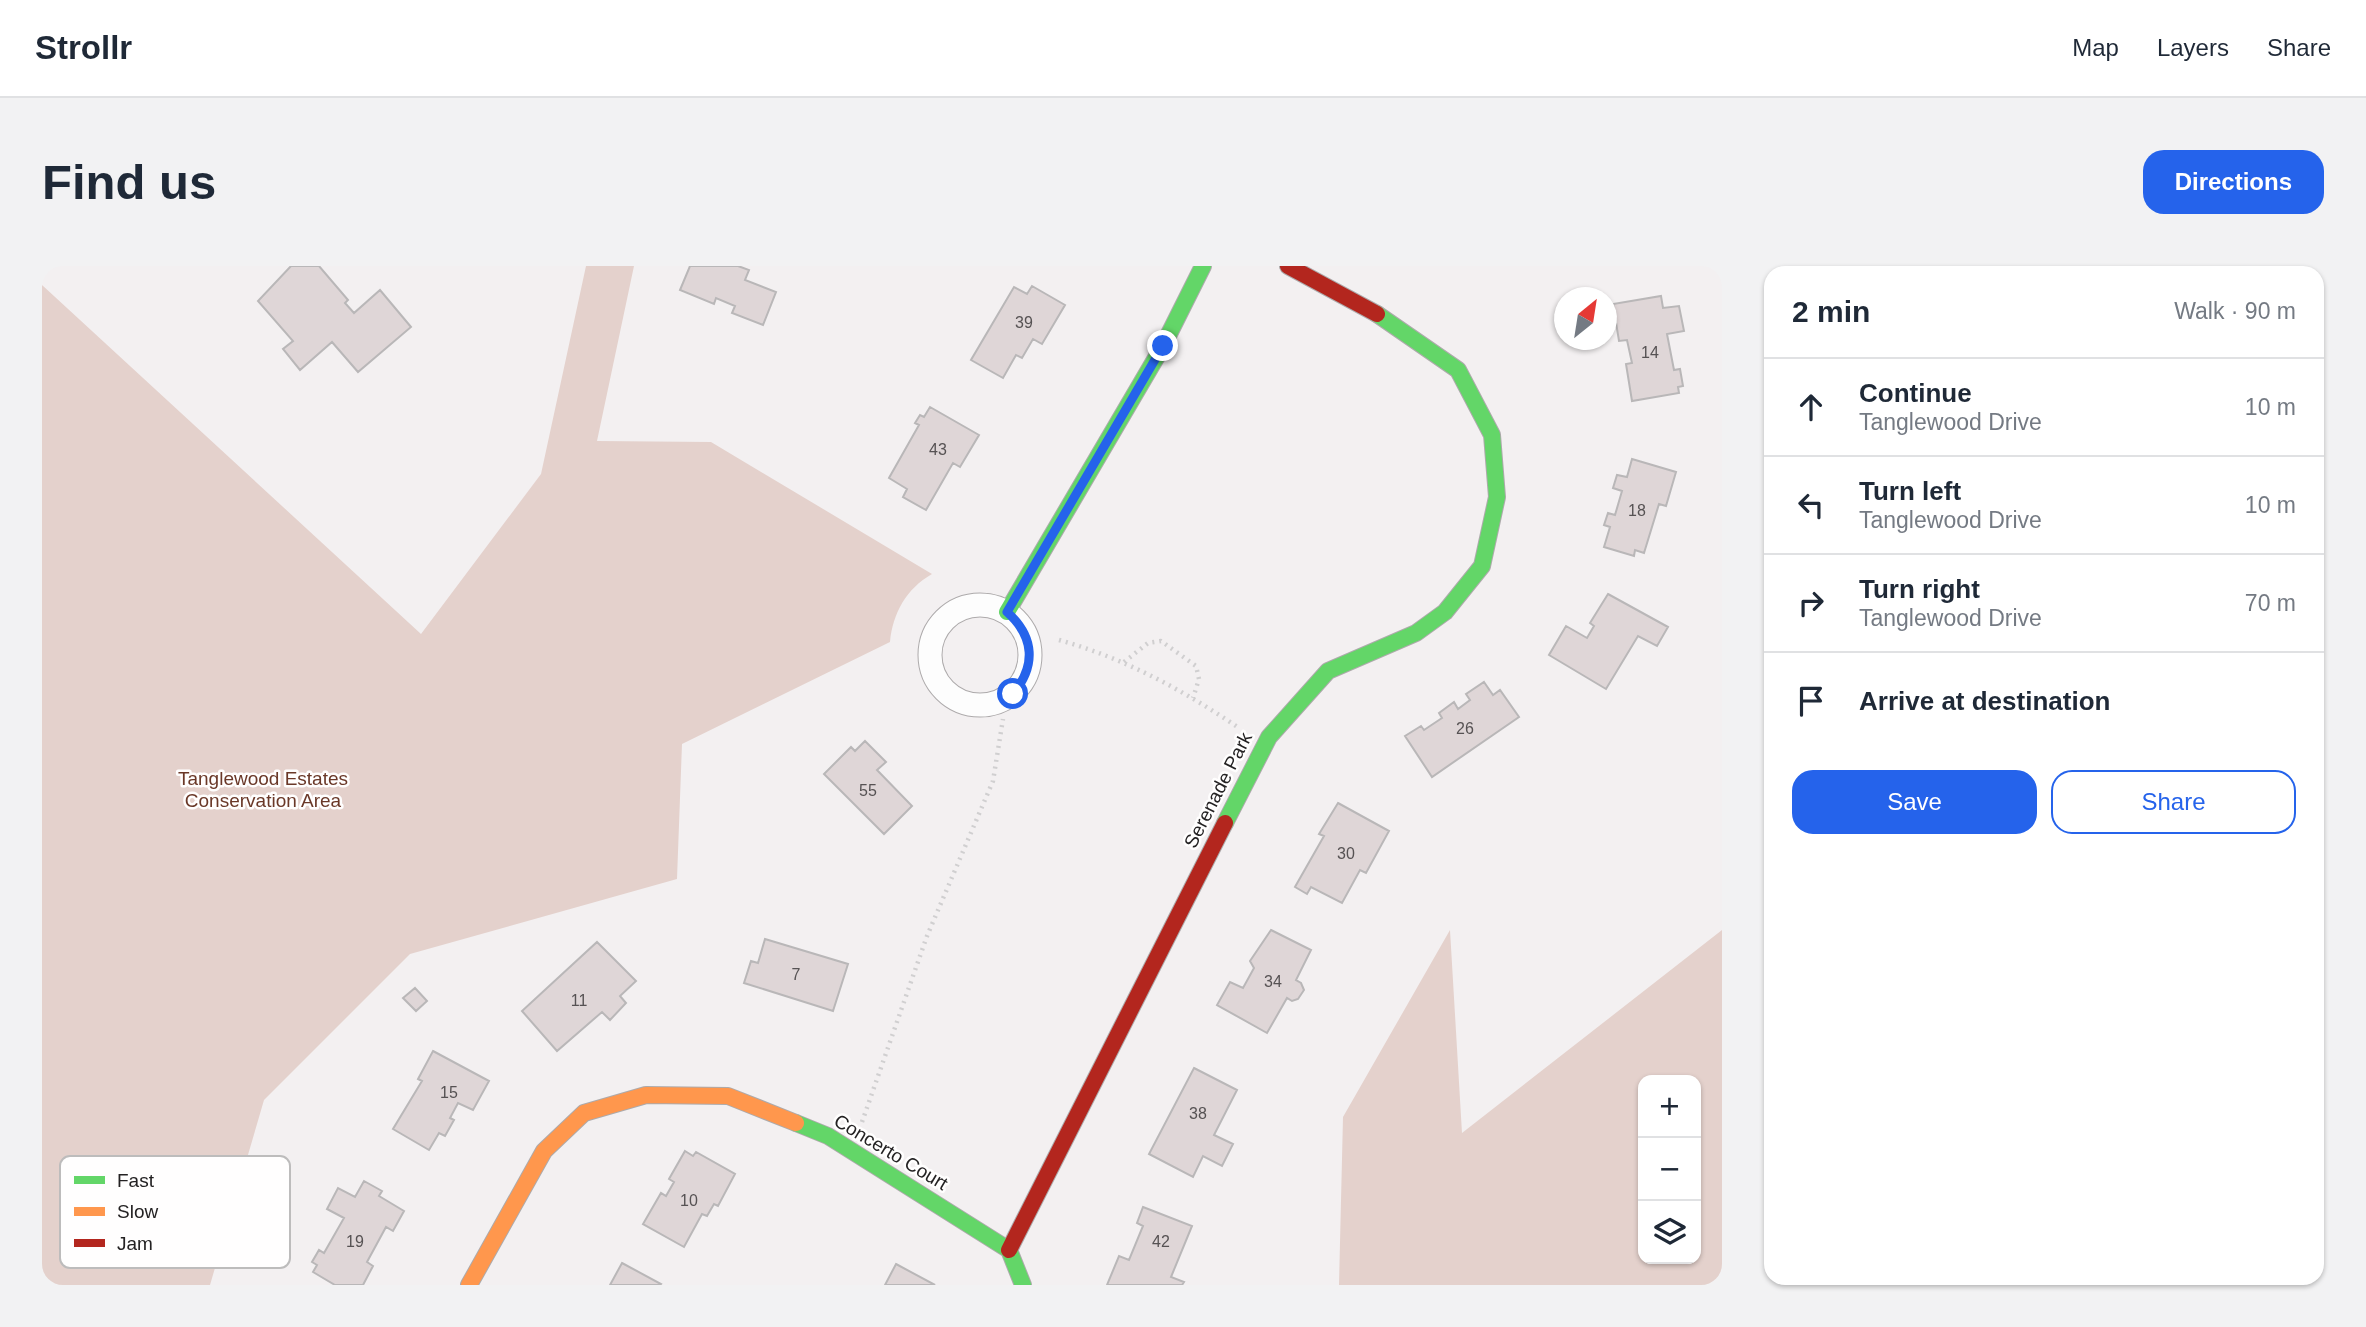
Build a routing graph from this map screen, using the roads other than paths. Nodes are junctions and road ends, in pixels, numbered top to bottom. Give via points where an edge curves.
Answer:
1 (1203, 266) edge
2 (1288, 266) edge
3 (1007, 612) junction
4 (1009, 1250) junction
5 (469, 1285) edge
6 (1023, 1285) edge

1 - 3 street via 1163,346
2 - 4 street, Serenade Park via 1394,323 1458,370 1492,435 1497,497 1482,566 1446,612 1416,633 1328,671 1269,737
3 - 3 street via 972,605 940,624 930,663 942,688 954,698 984,705 1013,694 1023,682 1031,652 1019,623
4 - 5 street, Concerto Court via 828,1136 728,1096 646,1095 584,1113 544,1151
4 - 6 street

